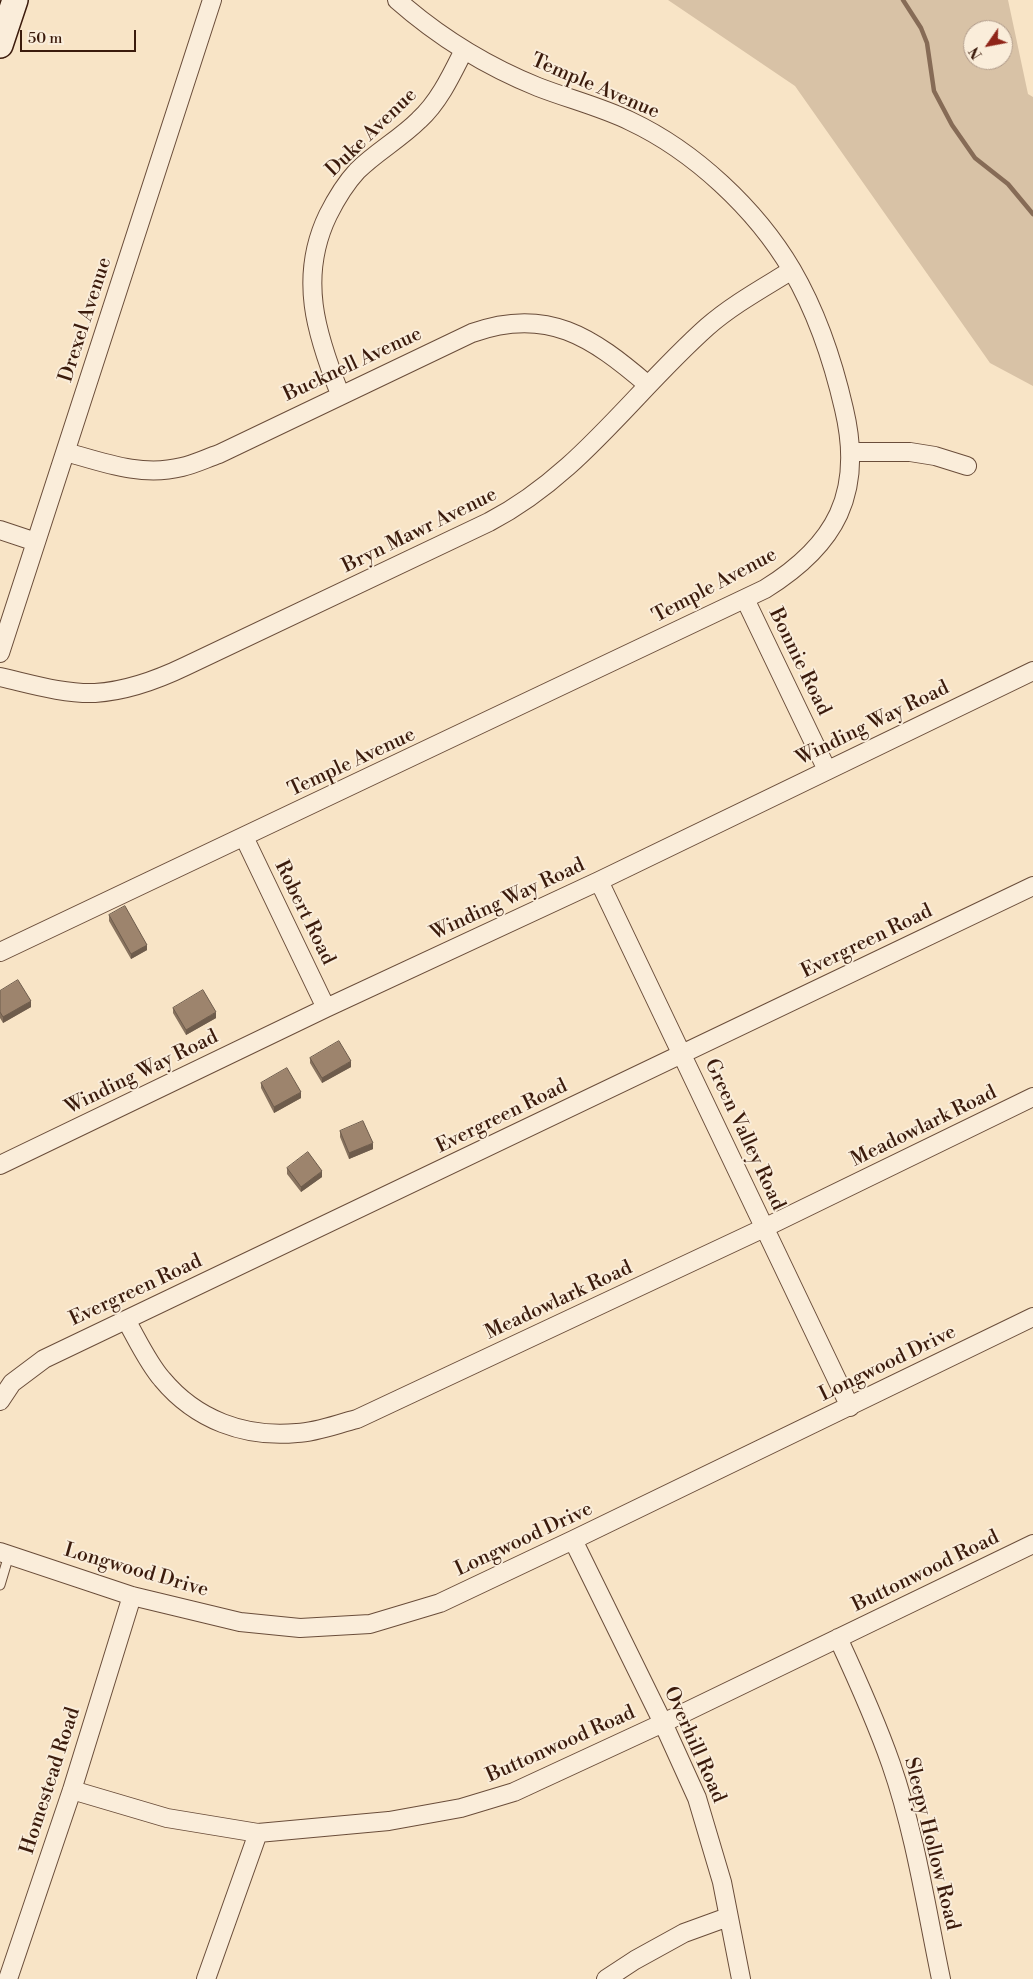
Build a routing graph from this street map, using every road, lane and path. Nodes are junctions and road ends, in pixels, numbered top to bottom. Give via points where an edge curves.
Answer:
1 (15, 0) edge
2 (212, 0) edge
3 (397, 0) edge
4 (0, 45) edge
5 (464, 50) junction
6 (792, 270) junction
7 (648, 385) junction
8 (340, 394) junction
9 (66, 452) junction
10 (851, 452) junction
11 (967, 466) dead end
12 (0, 530) edge
13 (36, 542) junction
14 (745, 599) junction
15 (0, 653) edge
16 (1033, 671) edge
17 (0, 677) edge
18 (827, 770) junction
19 (244, 837) junction
20 (599, 881) junction
21 (1033, 886) edge
22 (0, 952) edge
23 (326, 1008) junction
24 (682, 1054) junction
25 (1033, 1098) edge
26 (0, 1165) edge
27 (764, 1228) junction
28 (1033, 1317) edge
29 (126, 1320) junction
30 (0, 1401) edge
31 (850, 1407) junction
32 (574, 1540) junction
33 (1033, 1544) edge
34 (5, 1554) edge
35 (0, 1585) edge
36 (132, 1596) junction
37 (838, 1638) junction
38 (663, 1723) junction
39 (72, 1790) junction
40 (258, 1834) junction
41 (728, 1917) junction
42 (8, 1979) edge
43 (206, 1979) edge
44 (606, 1979) edge
45 (741, 1979) edge
46 (941, 1979) edge

1 - 4 street
2 - 9 street, Drexel Avenue
3 - 5 street, Temple Avenue
5 - 6 street, Temple Avenue via 539,87 630,121 675,147 731,194 767,234
5 - 8 street, Duke Avenue via 427,112 365,164 345,186 320,235 312,268 312,300 326,358
6 - 7 street, Bryn Mawr Avenue via 723,314
6 - 10 street, Temple Avenue via 812,309 832,361
7 - 8 street, Bucknell Avenue via 607,351 578,334 562,327 522,322 490,326 472,333
7 - 17 street, Bryn Mawr Avenue via 566,470 514,509 164,677 94,693 54,689
8 - 9 street, Bucknell Avenue via 219,454 183,467 136,470
9 - 13 street, Drexel Avenue
10 - 11 street via 916,452
10 - 14 street, Temple Avenue via 845,498 824,538 789,573
12 - 13 street
13 - 15 street, Drexel Avenue
14 - 18 street, Bonnie Road
14 - 19 street, Temple Avenue
16 - 18 street, Winding Way Road
18 - 20 street, Winding Way Road
19 - 22 street, Temple Avenue
19 - 23 street, Robert Road
20 - 23 street, Winding Way Road
20 - 24 street, Green Valley Road
21 - 24 street, Evergreen Road
23 - 26 street, Winding Way Road
24 - 27 street, Green Valley Road
24 - 29 street, Evergreen Road
25 - 27 street, Meadowlark Road
27 - 29 street, Meadowlark Road via 357,1419 299,1433 268,1435 226,1426 191,1407 161,1379
27 - 31 street, Green Valley Road
28 - 31 street, Longwood Drive
29 - 30 street, Evergreen Road via 44,1359 12,1383
31 - 32 street, Longwood Drive
32 - 36 street, Longwood Drive via 440,1603 370,1624 300,1628 240,1622
32 - 38 street, Overhill Road
33 - 37 street, Buttonwood Road
34 - 35 lane
34 - 36 street, Longwood Drive
36 - 39 street, Homestead Road
37 - 38 street, Buttonwood Road
37 - 46 street, Sleepy Hollow Road via 891,1765 915,1850
38 - 40 street, Buttonwood Road via 514,1792 460,1808 389,1820
38 - 41 street, Overhill Road via 697,1798 722,1882
39 - 40 street, Buttonwood Road via 167,1818
39 - 42 street, Homestead Road
40 - 43 street
41 - 44 street via 684,1933
41 - 45 street, Overhill Road

